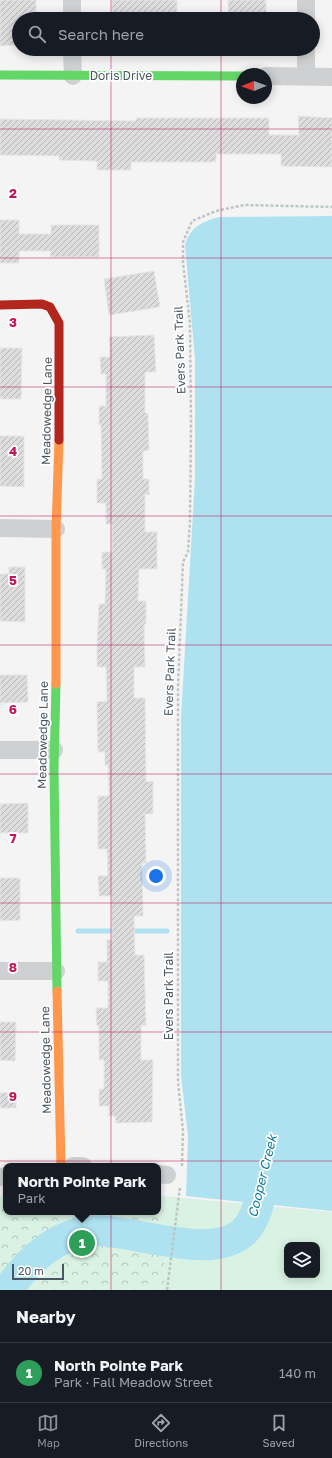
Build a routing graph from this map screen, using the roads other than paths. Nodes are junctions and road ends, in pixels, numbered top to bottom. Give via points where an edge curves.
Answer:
1 (72, 0) edge
2 (306, 0) edge
3 (72, 12) edge
4 (306, 12) edge
5 (72, 56) edge
6 (306, 56) edge
7 (0, 75) edge
8 (73, 76) junction
9 (236, 76) edge
10 (272, 76) edge
11 (306, 76) junction
12 (332, 76) edge
13 (0, 305) edge
14 (0, 528) edge
15 (56, 528) junction
16 (0, 750) edge
17 (54, 750) junction
18 (0, 971) edge
19 (56, 971) junction
20 (60, 1163) edge

1 - 3 street
2 - 4 street
5 - 8 street
6 - 11 street
7 - 8 street, Doris Drive
8 - 9 street, Doris Drive
10 - 11 street
11 - 12 street
13 - 15 street, Meadowedge Lane via 42,304 50,307 58,323
14 - 15 street
15 - 17 street, Meadowedge Lane via 58,629
16 - 17 street
17 - 19 street, Meadowedge Lane
18 - 19 street
19 - 20 street, Meadowedge Lane

